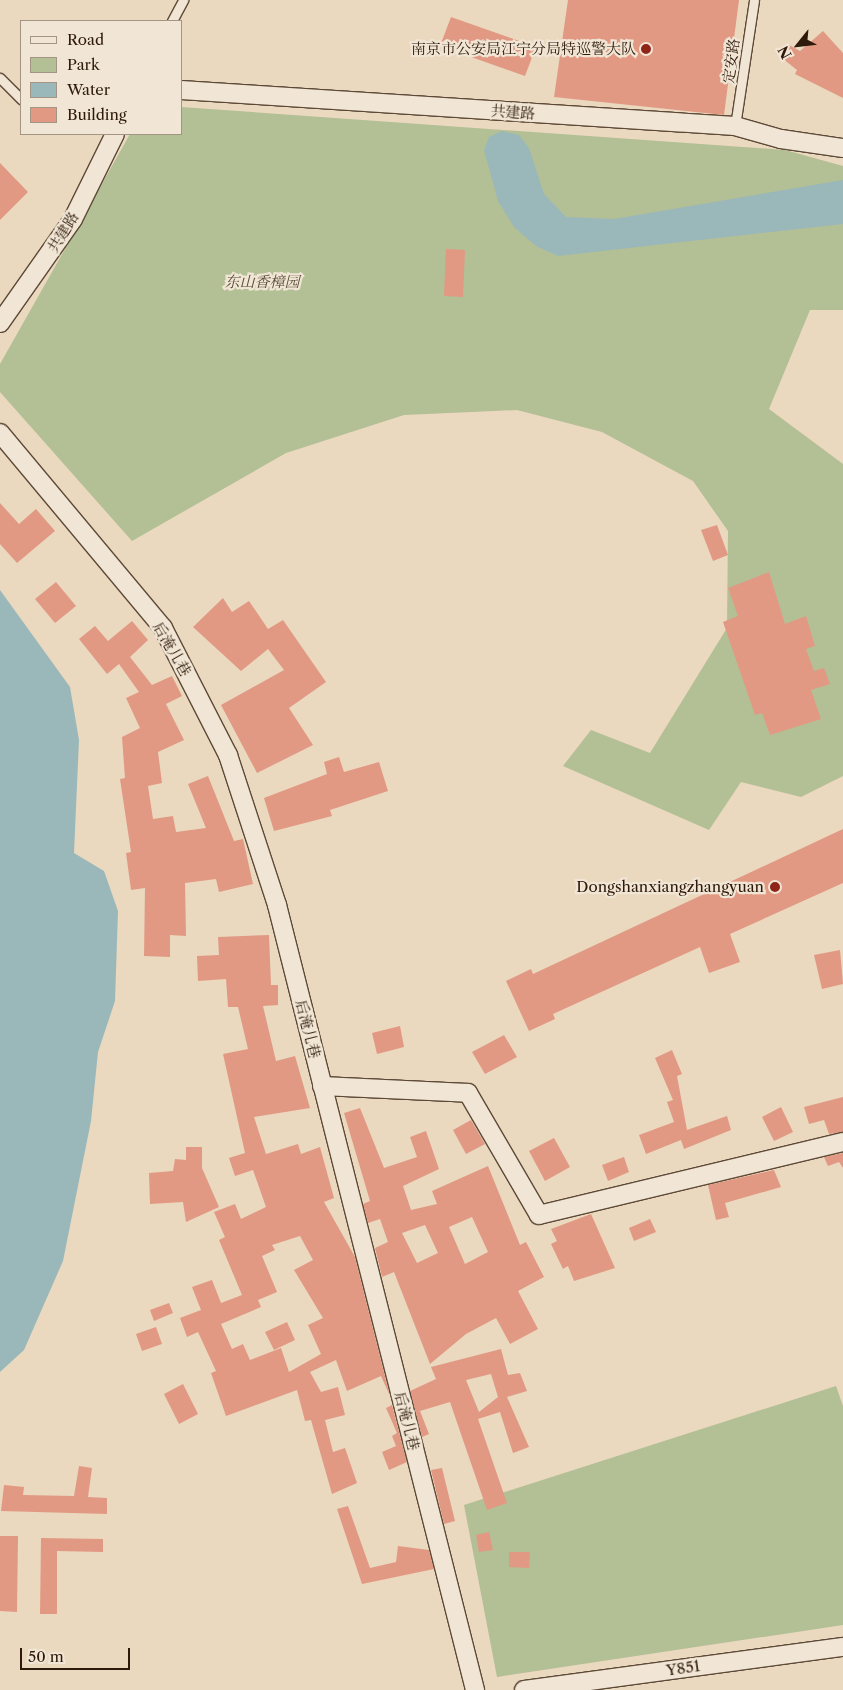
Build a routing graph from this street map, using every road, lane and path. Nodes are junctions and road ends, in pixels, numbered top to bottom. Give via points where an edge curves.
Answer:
1 (183, 0) edge
2 (754, 0) edge
3 (173, 20) edge
4 (0, 78) edge
5 (182, 90) edge
6 (20, 98) edge
7 (735, 126) junction
8 (115, 135) edge
9 (843, 148) edge
10 (0, 323) edge
11 (0, 433) edge
12 (322, 1086) junction
13 (843, 1142) edge
14 (843, 1647) edge
15 (476, 1690) edge
16 (524, 1690) edge

1 - 3 lane
2 - 7 lane, 定安路
4 - 6 lane
5 - 7 street, 共建路
7 - 9 street, 共建路 via 781,139
8 - 10 street, 共建路 via 73,219
11 - 12 street, 后淹儿巷 via 163,628 228,754 277,905
12 - 13 street via 468,1093 539,1215
12 - 15 street, 后淹儿巷
14 - 16 street, Y851

